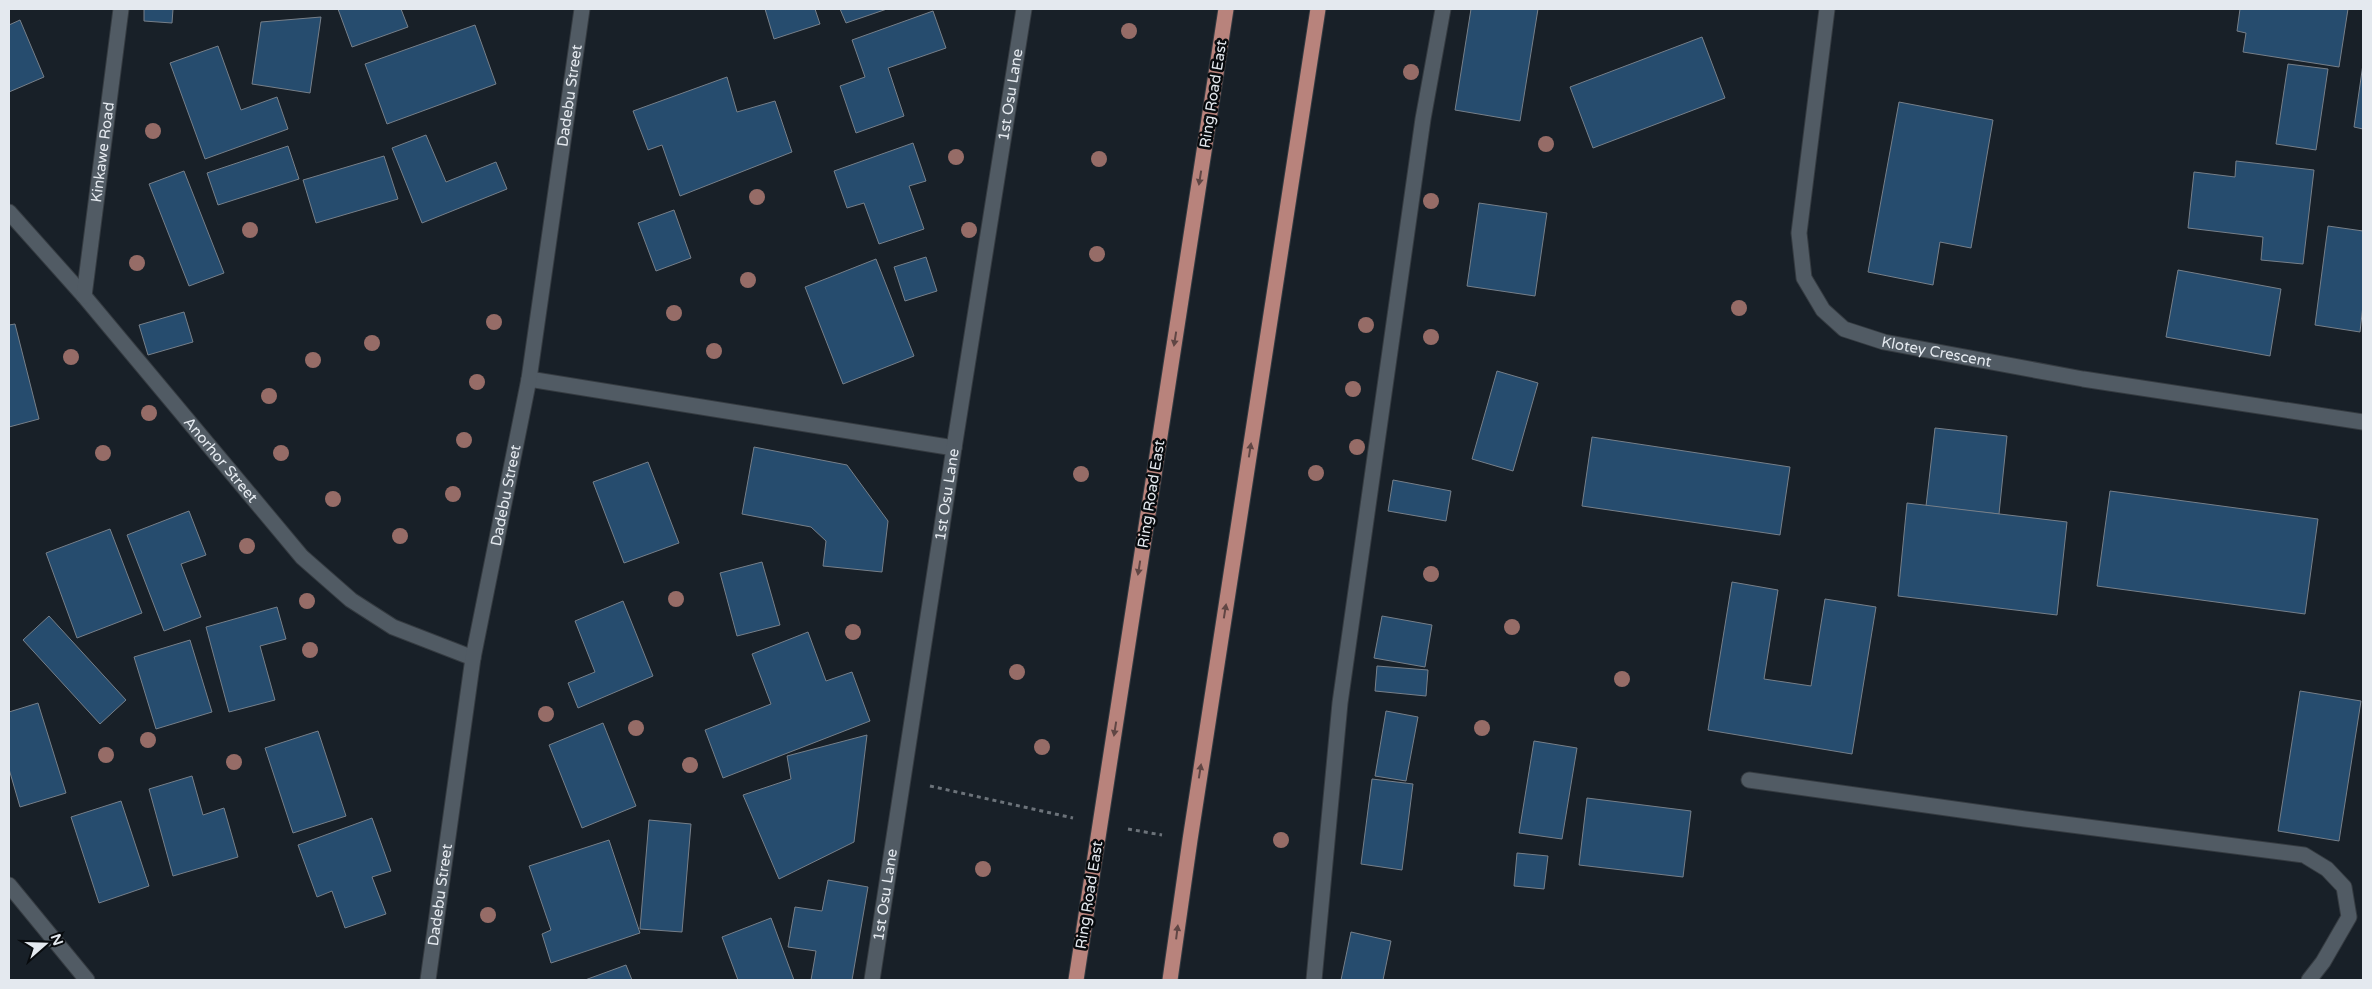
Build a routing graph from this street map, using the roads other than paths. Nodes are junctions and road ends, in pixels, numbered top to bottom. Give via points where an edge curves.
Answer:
1 (121, 9) edge
2 (582, 9) edge
3 (1024, 9) edge
4 (1226, 9) edge
5 (1318, 9) edge
6 (1443, 9) edge
7 (1827, 9) edge
8 (9, 212) edge
9 (84, 296) junction
10 (530, 379) junction
11 (2363, 422) edge
12 (954, 448) junction
13 (473, 658) junction
14 (1749, 780) dead end
15 (9, 885) edge
16 (87, 980) edge
17 (428, 980) edge
18 (872, 980) edge
19 (1076, 980) edge
20 (1170, 980) edge
21 (1314, 980) edge
22 (2309, 980) edge

1 - 9 street, Kinkawe Road
2 - 10 street, Dadebu Street
3 - 12 street, 1st Osu Lane
4 -> 19 main road, Ring Road East
20 -> 5 main road
6 - 21 street via 1423,119 1340,703
7 - 11 street, Klotey Crescent via 1800,233 1804,278 1823,310 1844,329 1884,342 2082,379
8 - 9 street, Anorhor Street
9 - 13 street, Anorhor Street via 302,557 351,600 393,627
10 - 12 street
10 - 13 street, Dadebu Street
12 - 18 street, 1st Osu Lane
13 - 17 street, Dadebu Street
14 - 22 street via 2304,855 2327,869 2344,887 2349,917
15 - 16 street

